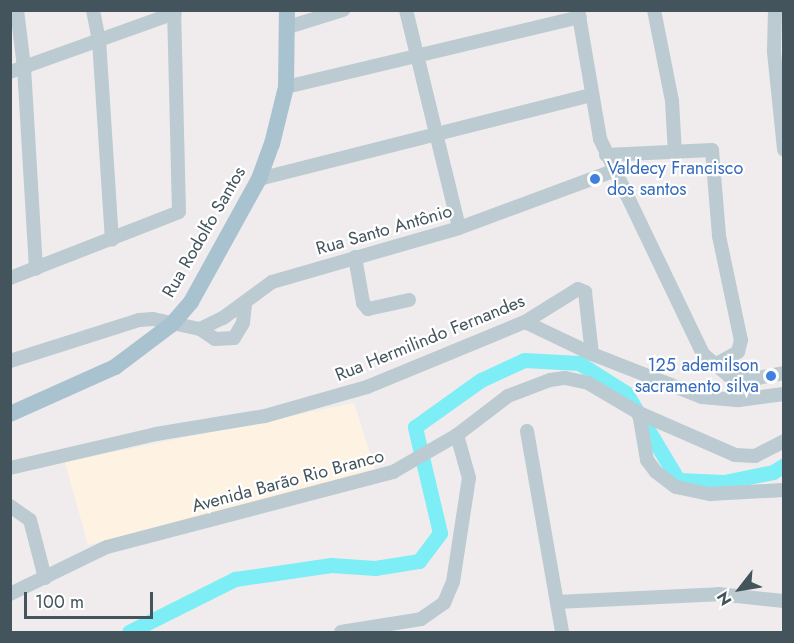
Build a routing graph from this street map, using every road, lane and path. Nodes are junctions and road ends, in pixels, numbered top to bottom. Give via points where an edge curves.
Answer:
1 (17, 10) edge
2 (93, 10) edge
3 (343, 10) edge
4 (406, 10) edge
5 (654, 10) edge
6 (775, 10) edge
7 (174, 12) edge
8 (579, 14) edge
9 (287, 19) edge
10 (99, 40) junction
11 (415, 55) junction
12 (24, 67) junction
13 (10, 72) edge
14 (286, 87) junction
15 (592, 95) junction
16 (433, 132) junction
17 (783, 147) edge
18 (675, 153) junction
19 (606, 155) junction
20 (613, 171) junction
21 (259, 179) junction
22 (459, 228) junction
23 (112, 240) junction
24 (355, 257) junction
25 (36, 269) junction
26 (10, 278) edge
27 (409, 300) dead end
28 (245, 303) junction
29 (525, 322) junction
30 (172, 324) junction
31 (200, 329) junction
32 (592, 354) junction
33 (10, 361) edge
34 (713, 366) junction
35 (783, 373) edge
36 (783, 394) edge
37 (16, 408) edge
38 (639, 413) junction
39 (527, 431) dead end
40 (457, 435) junction
41 (783, 441) edge
42 (10, 468) edge
43 (783, 489) edge
44 (10, 506) edge
45 (45, 578) junction
46 (10, 594) edge
47 (783, 601) edge
48 (557, 602) junction
49 (341, 633) edge
50 (562, 633) edge

1 - 12 street
2 - 10 street
3 - 9 street
4 - 11 street
5 - 18 street via 672,101
6 - 17 street via 774,52
7 - 10 street
7 - 23 street via 180,208 175,216
8 - 11 street
8 - 15 street
9 - 14 main road, Rua Rodolfo Santos
10 - 12 street
10 - 23 street
11 - 14 street
11 - 16 street
12 - 13 street
12 - 25 street
14 - 21 main road, Rua Rodolfo Santos
15 - 16 street
15 - 19 street
16 - 21 street
16 - 22 street
18 - 19 street
18 - 34 street via 712,150 719,236 741,340 738,352
19 - 20 street
20 - 22 street, Rua Santo Antônio
20 - 34 street via 658,266
21 - 30 main road, Rua Rodolfo Santos via 196,295
22 - 24 street, Rua Santo Antônio
23 - 25 street
24 - 27 street via 365,306 372,310
24 - 28 street, Rua Santo Antônio via 272,282
25 - 26 street
28 - 31 street, Rua Santo Antônio
28 - 31 street via 243,323 234,338 215,339
29 - 32 street
29 - 32 street, Rua Hermilindo Fernandes via 582,289
29 - 42 street, Rua Hermilindo Fernandes via 367,387 319,401 265,416 156,434
30 - 31 street
30 - 33 street via 139,320
30 - 37 main road, Rua Rodolfo Santos via 116,367
32 - 36 street via 702,397 739,400
34 - 35 street via 740,378
38 - 40 street, Avenida Barão Rio Branco via 579,380 550,380 525,388
38 - 41 street, Avenida Barão Rio Branco via 743,457 765,452
38 - 43 street via 647,460 676,487 710,494
39 - 48 street
40 - 45 street, Avenida Barão Rio Branco via 421,458 374,478 107,547
40 - 49 street via 469,478 453,582 444,603 422,619
44 - 45 street via 30,520
45 - 46 street, Avenida Barão Rio Branco
47 - 48 street via 718,594
48 - 50 street

